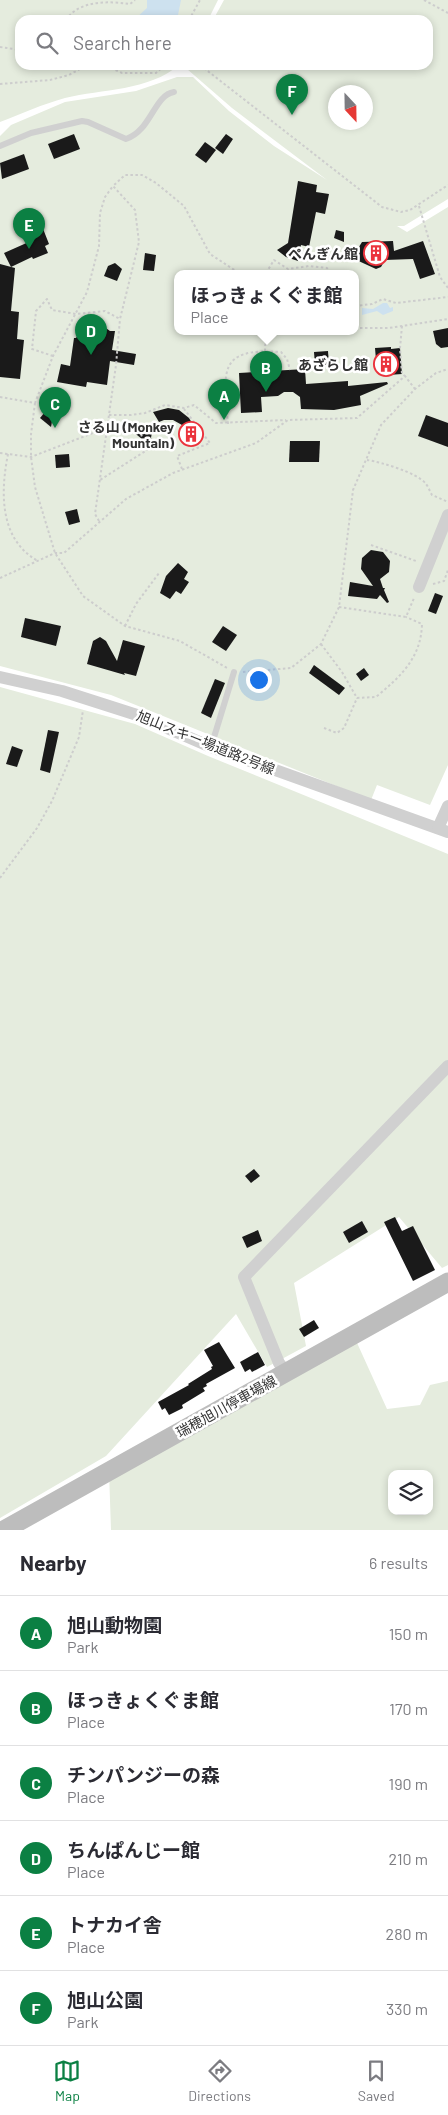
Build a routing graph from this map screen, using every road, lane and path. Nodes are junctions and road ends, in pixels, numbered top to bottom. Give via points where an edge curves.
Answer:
1 (135, 0) edge
2 (200, 0) edge
3 (424, 0) edge
4 (112, 1) edge
5 (448, 13) edge
6 (69, 15) edge
7 (192, 15) edge
8 (0, 47) edge
9 (15, 49) edge
10 (79, 70) edge
11 (115, 70) edge
12 (159, 70) edge
13 (206, 70) edge
14 (0, 84) edge
15 (174, 92) dead end
16 (0, 146) edge
17 (448, 185) edge
18 (113, 186) junction
19 (419, 205) junction
20 (234, 270) edge
21 (268, 270) edge
22 (329, 270) edge
23 (448, 288) edge
24 (448, 297) edge
25 (359, 306) edge
26 (76, 314) junction
27 (120, 319) junction
28 (448, 319) edge
29 (402, 326) junction
30 (359, 328) edge
31 (266, 335) edge
32 (265, 351) junction
33 (53, 356) junction
34 (448, 368) edge
35 (290, 370) dead end
36 (405, 376) junction
37 (414, 389) junction
38 (0, 397) edge
39 (35, 403) junction
40 (184, 408) junction
41 (109, 415) junction
42 (288, 420) junction
43 (228, 424) junction
44 (106, 432) junction
45 (0, 453) edge
46 (8, 454) junction
47 (31, 456) junction
48 (366, 460) junction
49 (182, 469) junction
50 (100, 480) junction
51 (448, 502) edge
52 (448, 515) edge
53 (99, 522) junction
54 (371, 545) dead end
55 (55, 553) junction
56 (38, 561) junction
57 (428, 566) junction
58 (448, 570) edge
59 (159, 573) dead end
60 (0, 578) edge
61 (419, 587) junction
62 (338, 607) junction
63 (406, 617) junction
64 (125, 626) junction
65 (321, 644) junction
66 (234, 672) junction
67 (0, 677) edge
68 (357, 698) junction
69 (83, 708) dead end
70 (324, 728) dead end
71 (211, 747) junction
72 (448, 806) edge
73 (443, 830) edge
74 (0, 878) edge
75 (448, 1066) edge
76 (448, 1282) edge
77 (286, 1372) junction
78 (4, 1530) edge

1 - 4 path via 130,4
2 - 7 path
3 - 5 path
4 - 6 path via 90,1
8 - 9 path
10 - 14 path via 50,80
11 - 12 path via 156,73
13 - 19 path via 382,207 401,212
15 - 16 lane via 164,95 141,130 126,139 82,121 31,133
17 - 19 path
18 - 20 path via 125,175 142,175 156,183 184,206 210,254
18 - 26 path via 100,213 99,246 88,292
18 - 27 path via 135,210 139,242
19 - 23 path via 440,277
21 - 22 path via 274,260 288,269 309,266
24 - 25 path via 396,303 383,299
26 - 27 path via 105,311
26 - 33 path
26 - 33 path via 52,310 48,299 36,311 32,349
27 - 41 path
28 - 29 path
29 - 30 path
29 - 36 path via 400,348 402,374
31 - 32 path
32 - 35 path via 281,352
32 - 43 path via 248,352 233,360 224,374
33 - 39 path
34 - 37 path
36 - 37 path
36 - 42 path via 357,418
37 - 48 path via 381,425
38 - 39 path
39 - 47 path
40 - 41 path via 165,405 145,413
40 - 43 path via 194,405 216,423
40 - 49 path via 210,443 177,456
41 - 44 path
42 - 43 path
42 - 49 path via 256,443
44 - 47 path via 93,433
44 - 50 path
44 - 50 path via 144,424 141,434 147,450
45 - 46 path
46 - 47 path
46 - 56 path via 2,481 2,512 9,533 25,555
47 - 55 path via 35,487
48 - 51 path via 380,461 417,477 426,483 432,495
48 - 62 path via 353,490
49 - 53 path via 126,499
50 - 53 path via 95,514
52 - 57 street
53 - 55 path via 64,553
54 - 57 path
55 - 56 path
55 - 64 path via 83,596
56 - 60 path
57 - 61 street
58 - 61 path via 444,581
59 - 64 path via 136,604
61 - 63 path
62 - 63 path
62 - 65 path
63 - 68 path via 422,624 422,640 409,666 376,697
64 - 66 path via 180,641
65 - 66 path via 291,668
65 - 68 path
66 - 71 lane
67 - 71 street, 旭山スキー場道路2号線 via 62,691 138,714
68 - 70 path via 344,728 337,733
69 - 74 path via 79,737 52,801 37,828
71 - 73 street, 旭山スキー場道路2号線
72 - 73 street
75 - 77 street via 244,1277 279,1363
76 - 77 main road, 瑞穂旭川停車場線
77 - 78 main road, 瑞穂旭川停車場線

